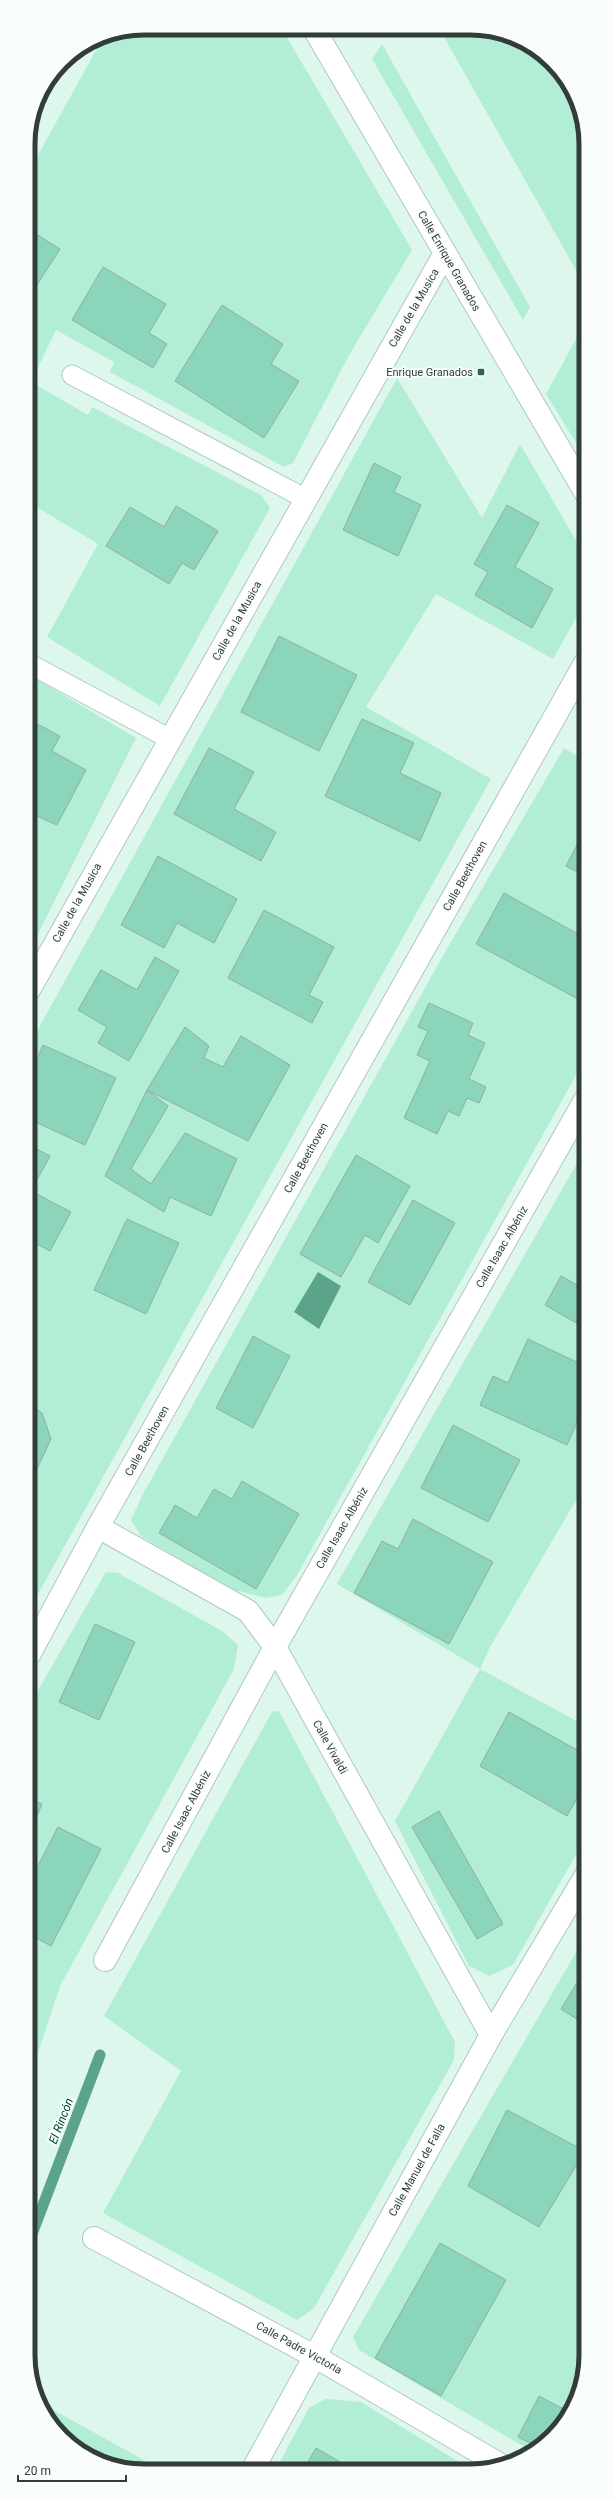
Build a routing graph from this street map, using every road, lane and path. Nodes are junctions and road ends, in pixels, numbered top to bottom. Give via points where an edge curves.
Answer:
1 (323, 35) edge
2 (445, 253) junction
3 (72, 375) dead end
4 (579, 482) edge
5 (306, 499) junction
6 (35, 667) edge
7 (579, 674) edge
8 (170, 740) junction
9 (35, 964) edge
10 (579, 1111) edge
11 (98, 1527) junction
12 (35, 1644) edge
13 (275, 1647) junction
14 (579, 1887) edge
15 (106, 1960) dead end
16 (491, 2036) junction
17 (94, 2238) dead end
18 (314, 2356) junction
19 (493, 2461) edge
20 (256, 2464) edge

1 - 2 street, Calle Enrique Granados
2 - 4 street, Calle Enrique Granados
2 - 5 street, Calle de la Musica
3 - 5 lane
5 - 8 street, Calle de la Musica
6 - 8 lane
7 - 11 street, Calle Beethoven
8 - 9 street, Calle de la Musica
10 - 13 street, Calle Isaac Albéniz
11 - 12 street, Calle Beethoven
11 - 13 street, Calle Vivaldi via 248,1611
13 - 15 street, Calle Isaac Albéniz
13 - 16 street, Calle Vivaldi
14 - 16 street, Calle Manuel de Falla
16 - 18 street, Calle Manuel de Falla
17 - 18 street, Calle Padre Victoria
18 - 19 street, Calle Padre Victoria
18 - 20 street, Calle Manuel de Falla

